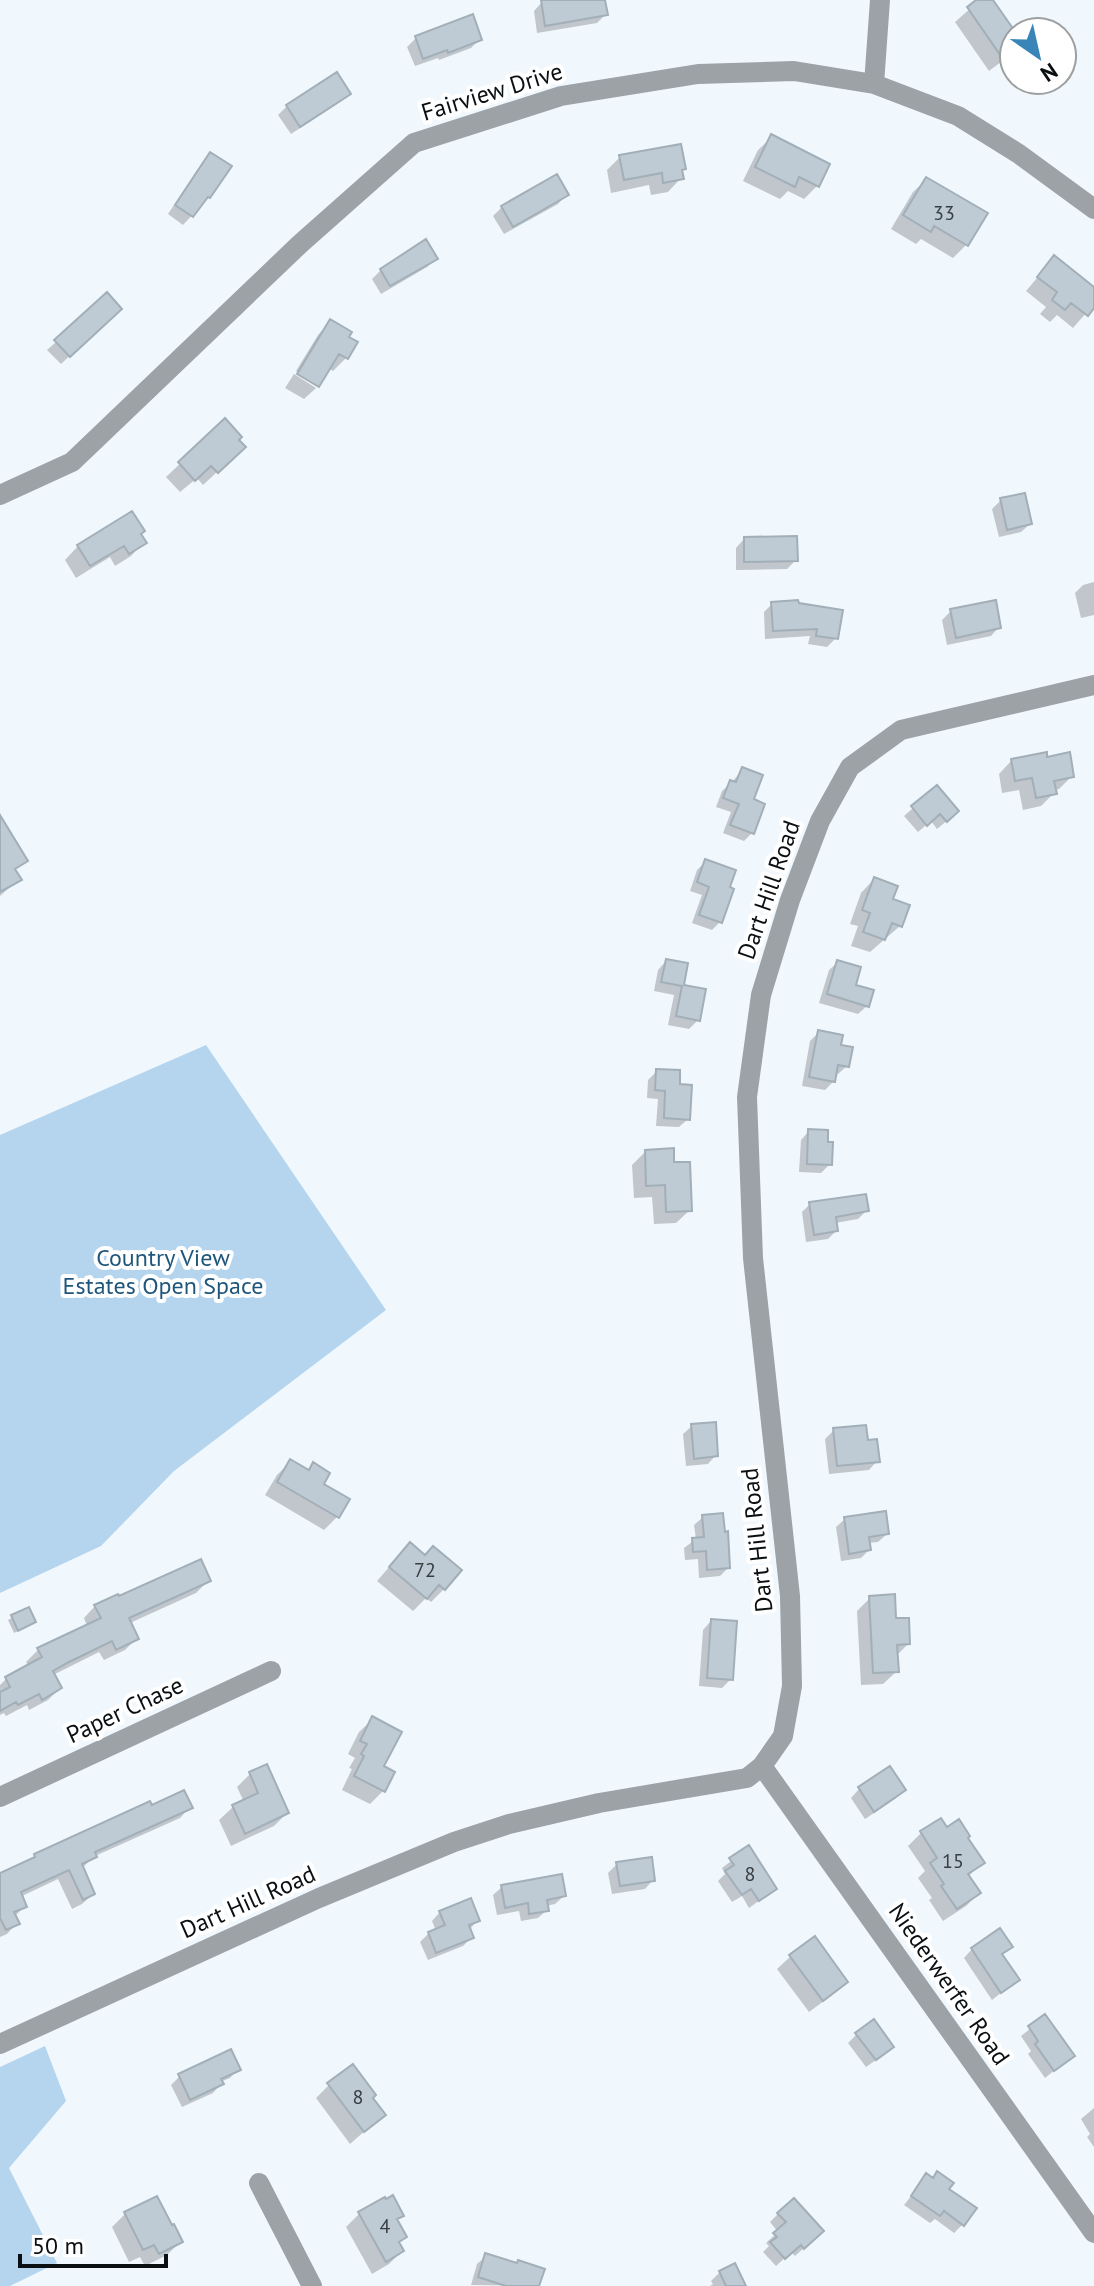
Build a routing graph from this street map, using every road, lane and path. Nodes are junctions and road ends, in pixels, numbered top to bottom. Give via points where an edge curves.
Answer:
1 (880, 0) edge
2 (874, 84) junction
3 (1094, 209) edge
4 (0, 495) edge
5 (1094, 685) edge
6 (271, 1671) dead end
7 (762, 1766) junction
8 (0, 1797) edge
9 (0, 2044) edge
10 (259, 2183) dead end
11 (1094, 2233) edge
12 (312, 2286) edge

1 - 2 street
2 - 3 street, Fairview Drive via 958,116
2 - 4 street, Fairview Drive via 794,71 698,74 561,96 414,143 72,462
5 - 7 street, Dart Hill Road via 901,730 850,767 820,821 790,900 761,995 747,1097 753,1258 790,1596 792,1686 783,1736
6 - 8 street, Paper Chase
7 - 9 street, Dart Hill Road via 747,1778 599,1803 454,1842
7 - 11 street, Niederwerfer Road
10 - 12 street

